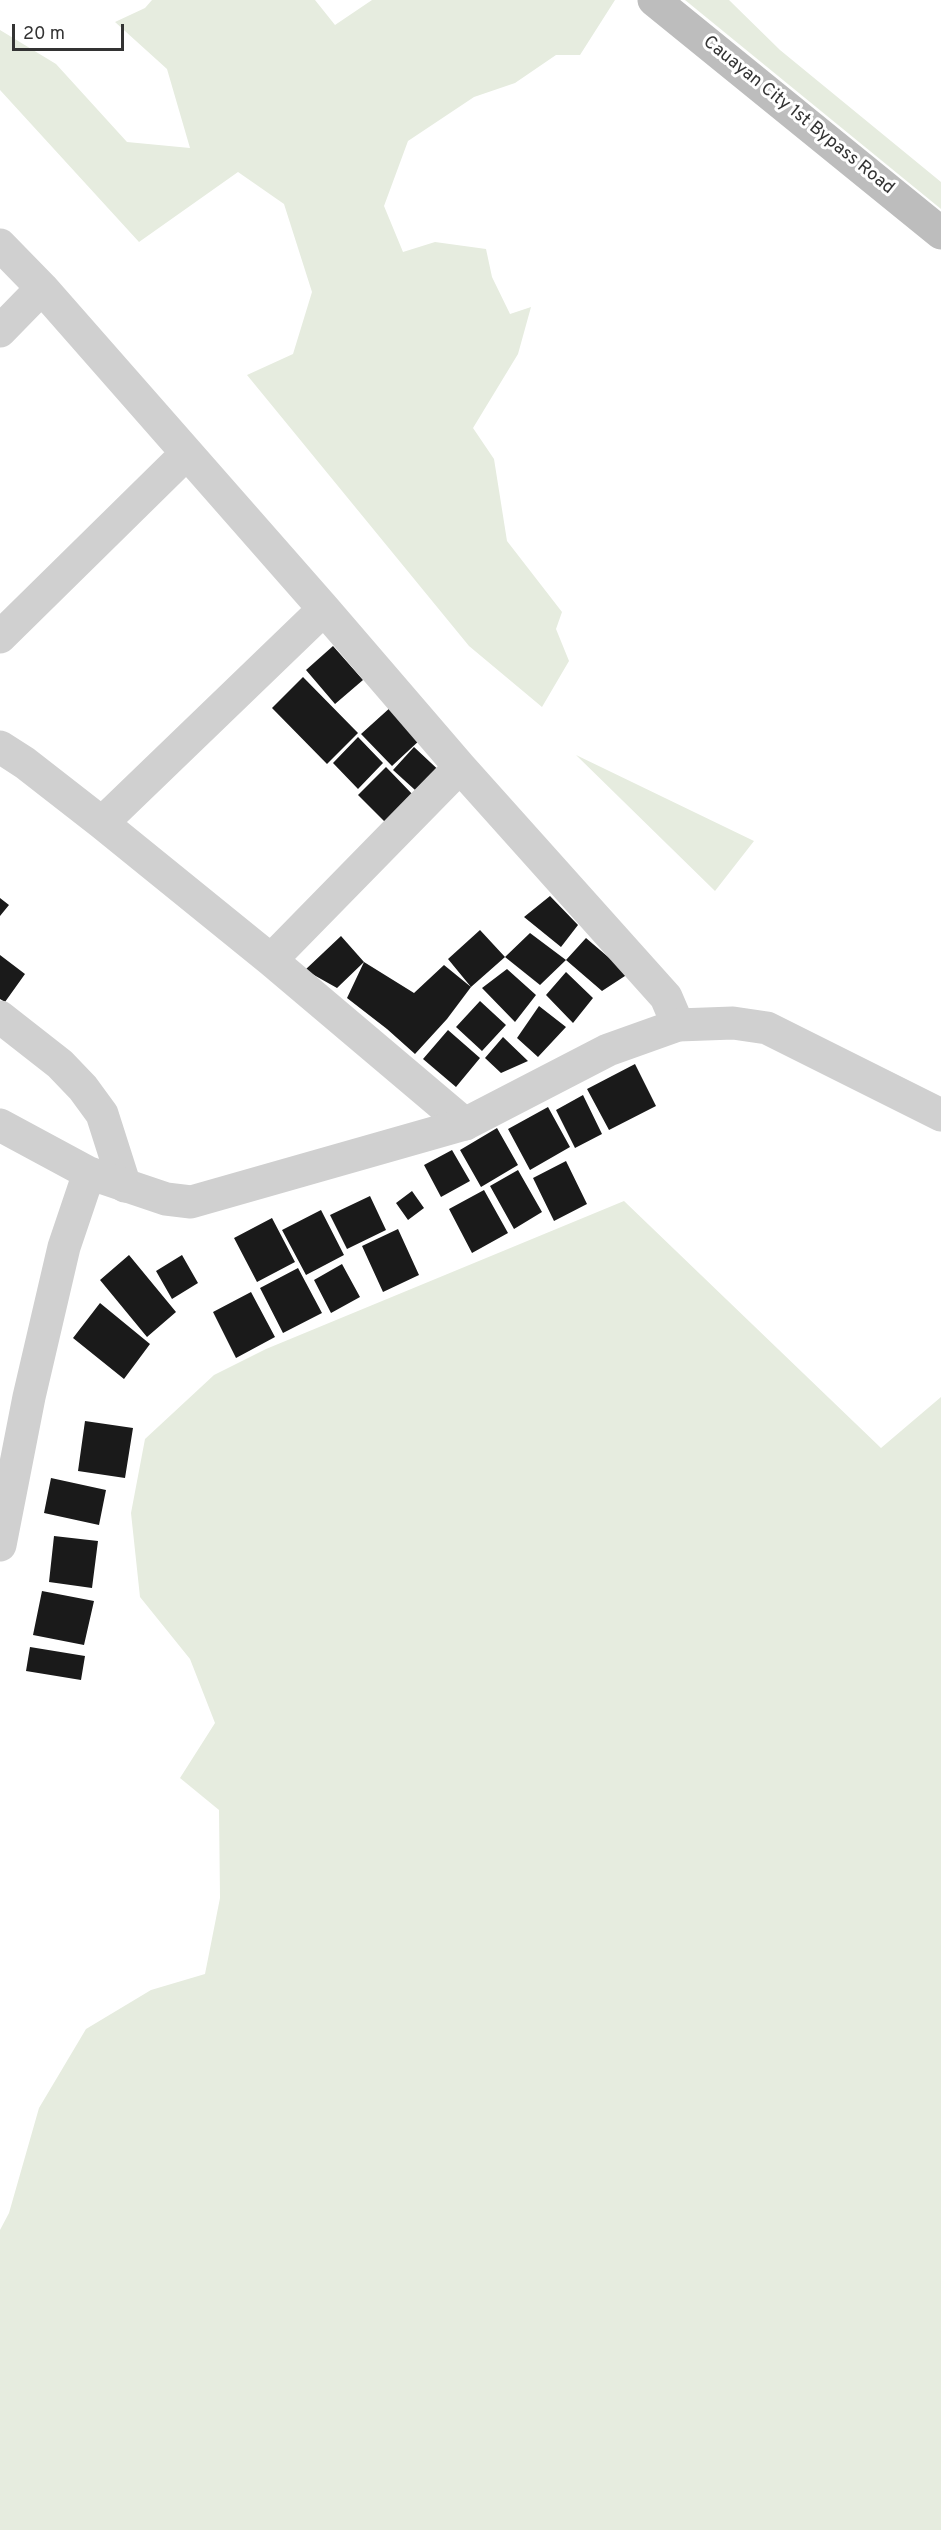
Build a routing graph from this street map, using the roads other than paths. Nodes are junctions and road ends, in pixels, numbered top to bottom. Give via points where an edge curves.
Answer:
1 (654, 0) edge
2 (941, 233) edge
3 (0, 245) edge
4 (42, 288) junction
5 (0, 331) edge
6 (187, 453) junction
7 (324, 609) junction
8 (0, 637) edge
9 (0, 747) edge
10 (460, 768) junction
11 (102, 823) junction
12 (272, 960) junction
13 (0, 1017) edge
14 (678, 1025) junction
15 (941, 1115) edge
16 (465, 1124) junction
17 (0, 1125) edge
18 (89, 1173) junction
19 (125, 1186) junction
20 (8, 1459) edge
21 (0, 1545) edge

1 - 2 main road, Cauayan City 1st Bypass Road
3 - 4 street
4 - 5 street
4 - 6 street
6 - 7 street
6 - 8 street
7 - 10 street
7 - 11 street
9 - 11 street
10 - 12 street
10 - 14 street via 666,997
11 - 12 street
12 - 16 street
13 - 19 street via 60,1064 102,1113
14 - 15 street via 733,1023 767,1028
14 - 16 street via 609,1050
16 - 19 street via 190,1202
17 - 18 street
18 - 19 street
18 - 20 street via 64,1247
20 - 21 street

